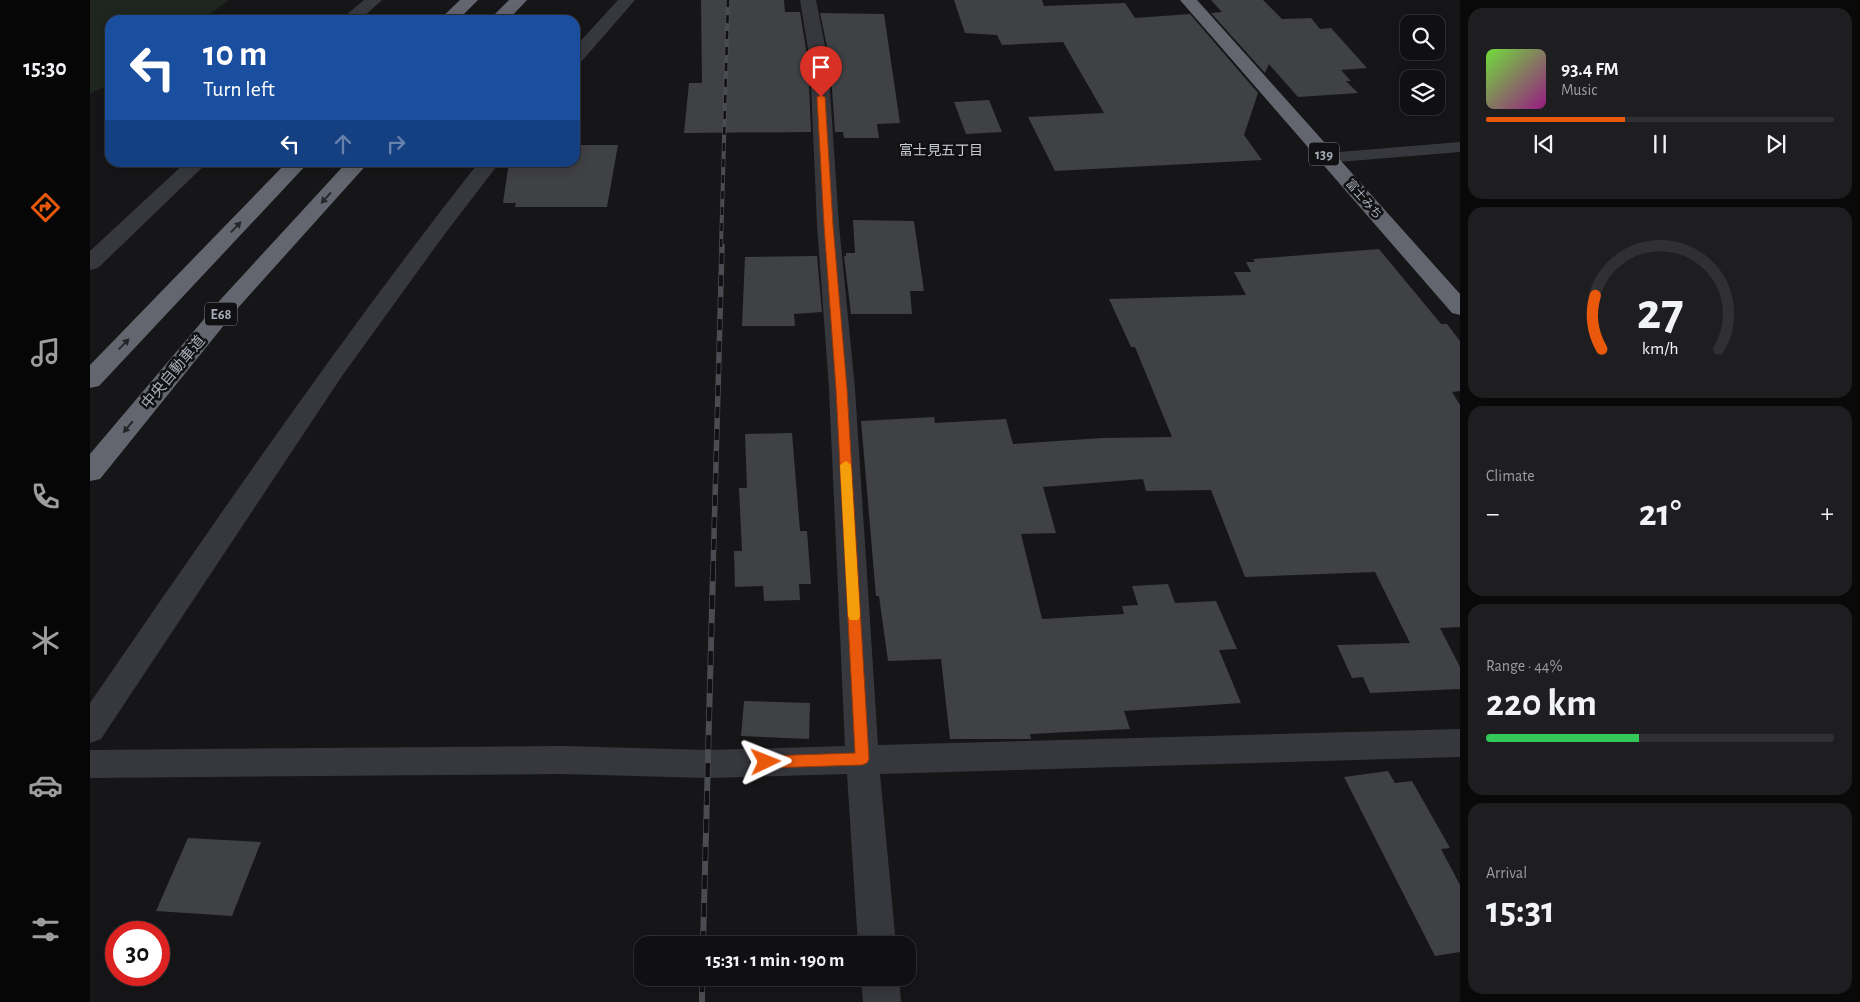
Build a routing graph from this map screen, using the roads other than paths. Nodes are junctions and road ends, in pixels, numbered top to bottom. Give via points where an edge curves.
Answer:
1 (374, 0) edge
2 (470, 0) edge
3 (519, 0) edge
4 (627, 0) edge
5 (808, 0) edge
6 (1188, 0) edge
7 (354, 15) edge
8 (454, 15) edge
9 (503, 15) edge
10 (580, 52) edge
11 (1460, 147) edge
12 (1327, 158) junction
13 (193, 167) edge
14 (294, 167) edge
15 (354, 167) edge
16 (486, 167) edge
17 (90, 263) edge
18 (1460, 308) edge
19 (90, 380) edge
20 (90, 472) edge
21 (90, 729) edge
22 (1460, 743) edge
23 (862, 759) junction
24 (90, 764) edge
25 (876, 936) edge
26 (881, 986) edge
27 (882, 1002) edge

1 - 7 street
2 - 8 highway
3 - 9 highway
4 - 10 street
5 - 23 street via 819,61 842,389
6 - 12 highway, 富士みち / 139
11 - 12 lane
12 - 18 highway, 富士みち / 139
13 - 17 street
19 -> 14 highway
15 -> 20 highway, 中央自動車道 / E68 via 229,304
16 - 21 street via 426,243 272,460
22 - 23 street
23 - 24 street via 708,764 562,760
23 - 25 street
26 - 27 street

